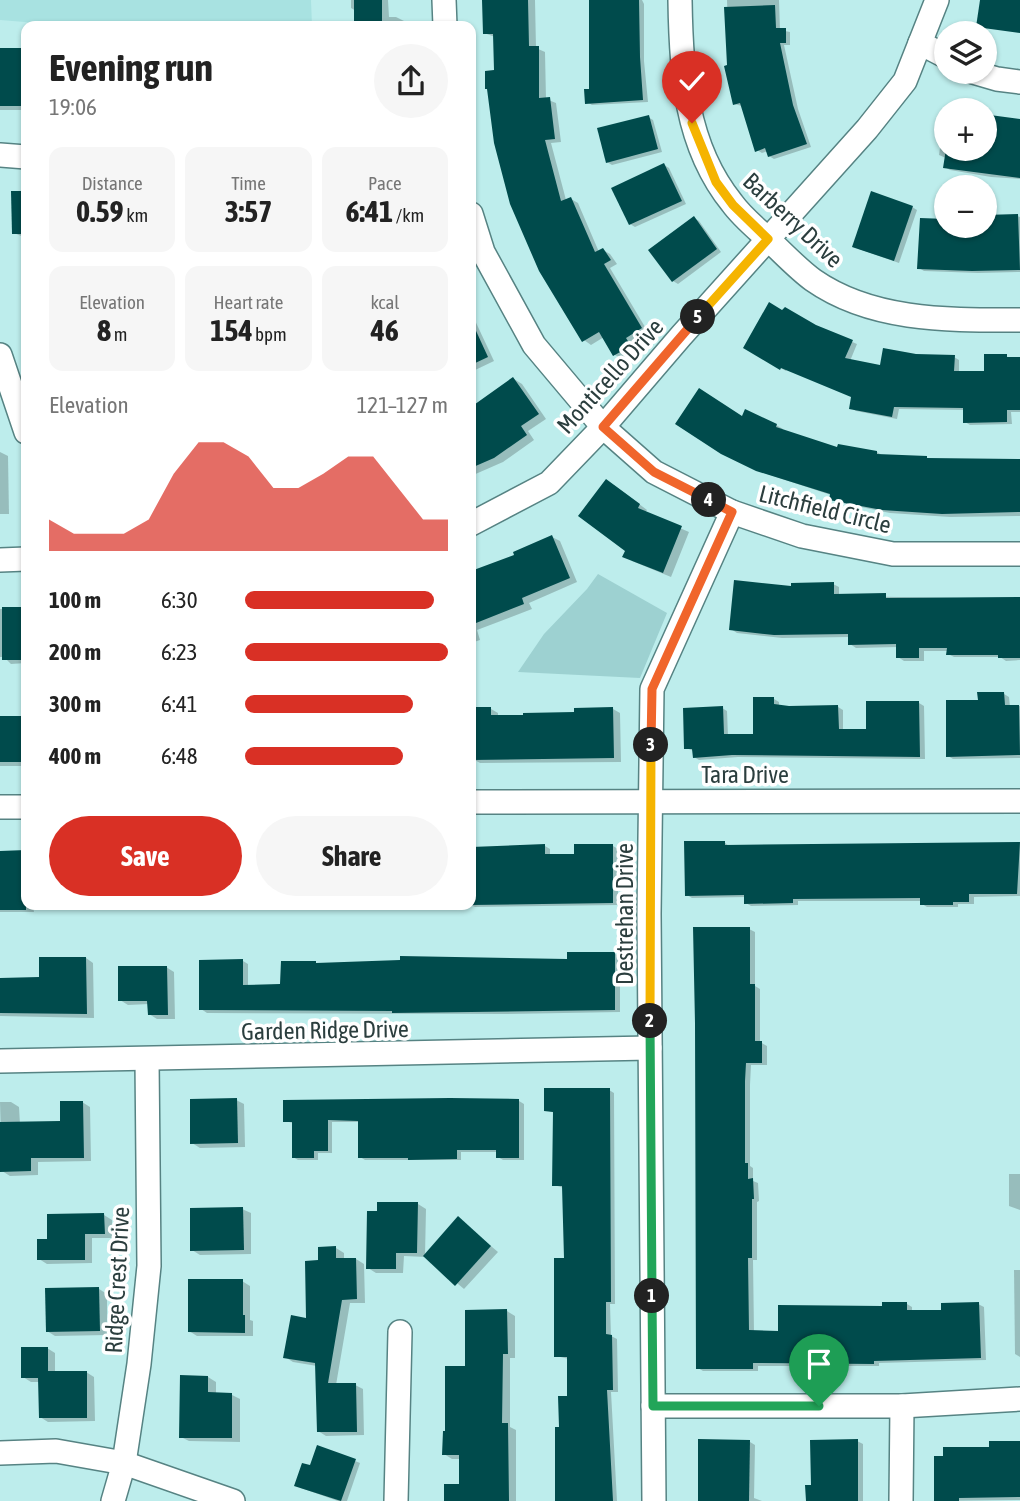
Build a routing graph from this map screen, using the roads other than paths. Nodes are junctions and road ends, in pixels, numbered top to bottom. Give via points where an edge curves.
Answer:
1 (444, 0) edge
2 (680, 0) edge
3 (937, 0) edge
4 (445, 21) edge
5 (920, 43) junction
6 (934, 50) edge
7 (997, 79) edge
8 (1020, 82) edge
9 (0, 155) edge
10 (21, 157) edge
11 (476, 231) edge
12 (768, 239) junction
13 (1020, 320) edge
14 (0, 355) edge
15 (21, 417) edge
16 (603, 427) junction
17 (732, 512) junction
18 (476, 521) edge
19 (1020, 554) edge
20 (21, 559) edge
21 (0, 560) edge
22 (651, 800) junction
23 (1020, 801) edge
24 (476, 802) edge
25 (0, 807) edge
26 (21, 807) edge
27 (650, 1048) junction
28 (147, 1060) junction
29 (0, 1061) edge
30 (400, 1332) dead end
31 (1020, 1399) edge
32 (653, 1406) junction
33 (902, 1406) junction
34 (0, 1453) edge
35 (124, 1463) junction
36 (113, 1501) edge
37 (233, 1501) edge
38 (396, 1501) edge
39 (654, 1501) edge
40 (901, 1501) edge

1 - 4 street
2 - 12 street, Barberry Drive via 685,91 700,144 716,182
3 - 5 street, Monticello Drive
5 - 6 street
5 - 12 street, Monticello Drive via 905,81
7 - 8 street
9 - 10 street
11 - 16 street, Litchfield Circle via 482,252 534,345
12 - 13 street, Barberry Drive via 812,280 837,295 924,318
12 - 16 street, Monticello Drive
14 - 15 street
16 - 17 street, Litchfield Circle via 654,472
16 - 18 street, Monticello Drive via 549,483
17 - 19 street, Litchfield Circle via 802,536 893,554
17 - 22 street, Destrehan Drive via 652,689
20 - 21 street
22 - 23 street, Tara Drive
22 - 24 street, Tara Drive
22 - 27 street, Destrehan Drive
25 - 26 street
27 - 28 street, Garden Ridge Drive
27 - 32 street, Destrehan Drive
28 - 29 street, Garden Ridge Drive
28 - 35 street, Ridge Crest Drive via 149,1266
30 - 38 street
31 - 33 street
32 - 33 street
32 - 39 street, Destrehan Drive
33 - 40 street
34 - 35 street via 56,1451
35 - 36 street, Ridge Crest Drive
35 - 37 street

